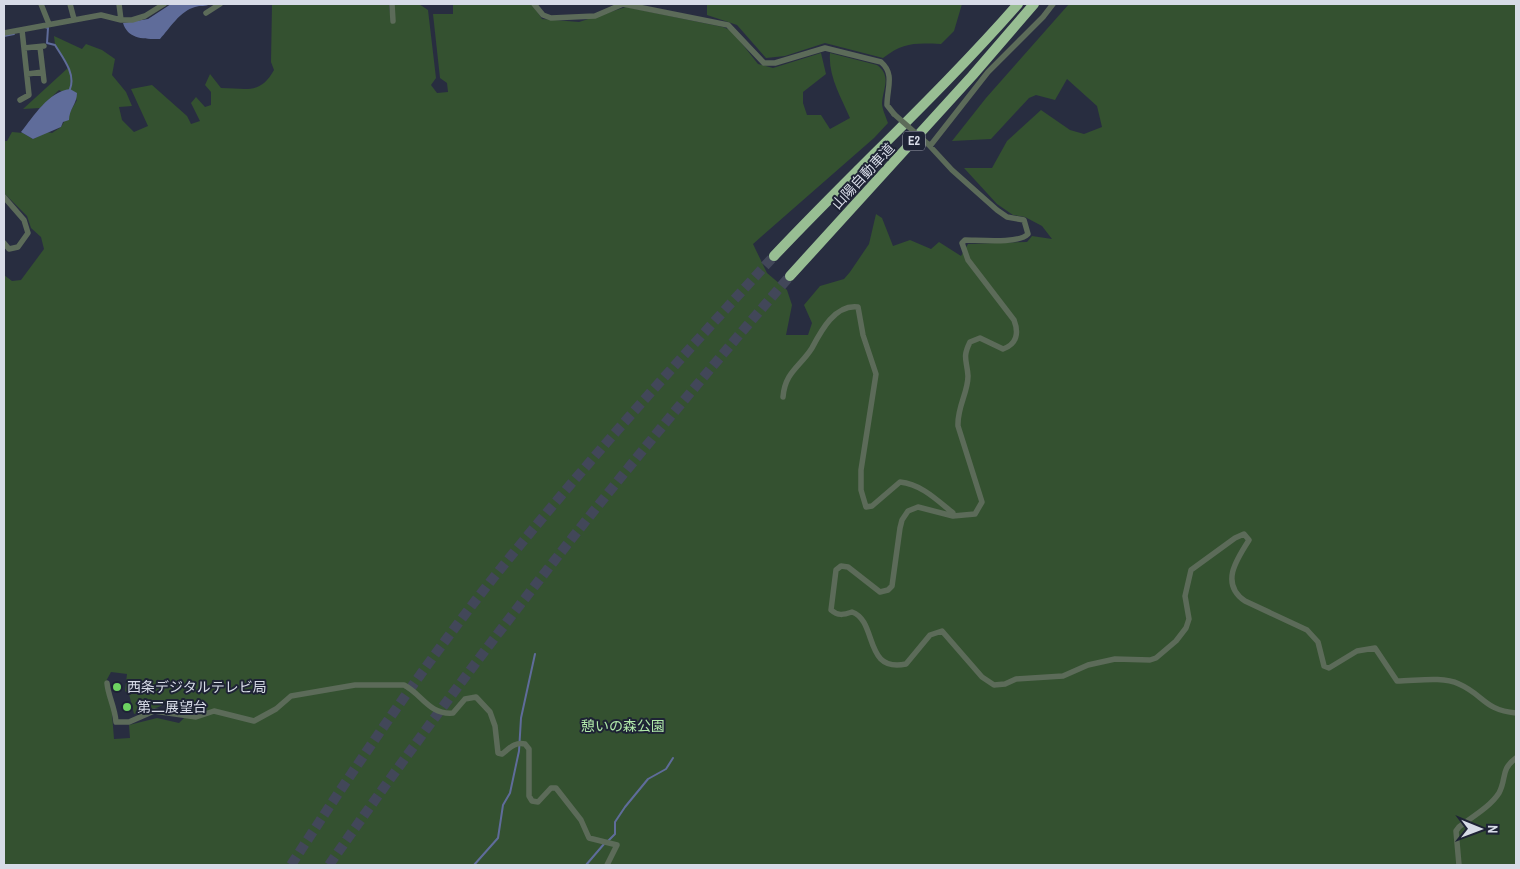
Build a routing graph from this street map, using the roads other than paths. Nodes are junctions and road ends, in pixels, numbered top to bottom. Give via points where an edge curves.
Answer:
1 (41, 4) edge
2 (70, 4) edge
3 (119, 4) edge
4 (164, 4) edge
5 (220, 4) edge
6 (392, 4) edge
7 (534, 4) edge
8 (1018, 4) edge
9 (1034, 4) edge
10 (1053, 4) edge
11 (206, 13) dead end
12 (74, 19) junction
13 (121, 20) junction
14 (393, 21) dead end
15 (49, 24) junction
16 (22, 32) junction
17 (4, 33) edge
18 (24, 48) junction
19 (43, 72) junction
20 (27, 74) junction
21 (44, 82) dead end
22 (20, 100) dead end
23 (929, 145) junction
24 (4, 197) edge
25 (4, 243) edge
26 (774, 256) tunnel mouth
27 (790, 276) tunnel mouth
28 (783, 397) dead end
29 (953, 516) junction
30 (107, 684) dead end
31 (1516, 713) edge
32 (1516, 758) edge
33 (607, 865) edge
34 (1459, 865) edge

1 - 15 street
2 - 12 street
3 - 13 street
4 - 13 street via 145,16
5 - 11 street
6 - 14 street
7 - 23 street, bridge via 543,15 551,18 595,16 623,4 728,25 764,63 775,63 825,48 880,62 890,76 887,105
8 - 26 highway, 山陽自動車道 / E2
9 - 27 highway, 山陽自動車道 / E2
10 - 23 street via 988,72
12 - 13 street via 101,15
12 - 15 street
15 - 16 street
16 - 17 street
16 - 18 street
18 - 19 street via 42,46
18 - 20 street
19 - 20 street
19 - 21 street
20 - 22 street via 29,95
23 - 29 street via 997,210 1007,217 1024,220 1028,234 1013,240 964,240 962,243 968,260 1014,320 1017,329 1016,339 1004,349 980,338 970,342 964,353 968,375 957,413 958,426 982,502 975,514
24 - 25 street via 24,220 28,233 18,247 8,249
28 - 29 street via 784,384 823,328 841,310 858,307 863,336 876,374 861,470 861,490 866,507 872,506 900,482 935,498
29 - 31 street via 918,507 908,511 902,520 892,586 888,590 880,592 848,567 841,566 836,570 831,610 843,615 852,612 863,619 873,648 884,661 899,666 906,664 930,635 942,632 982,677 994,685 1016,678 1063,676 1088,664 1115,658 1156,658 1186,628 1186,596 1191,570 1244,534 1249,540 1236,560 1233,572 1232,585 1236,595 1307,630 1318,642 1324,666 1329,668 1364,648 1375,648 1398,681 1444,680 1458,683 1489,706 1502,712
30 - 33 street via 116,722 129,722 154,711 196,717 214,711 254,722 276,710 291,696 355,685 404,685 427,705 447,713 453,713 465,699 476,697 490,712 498,753 502,754 519,743 529,749 528,796 532,801 544,799 551,788 556,788 581,820 589,838 617,845
32 - 34 street via 1504,770 1498,795 1459,826 1456,832

